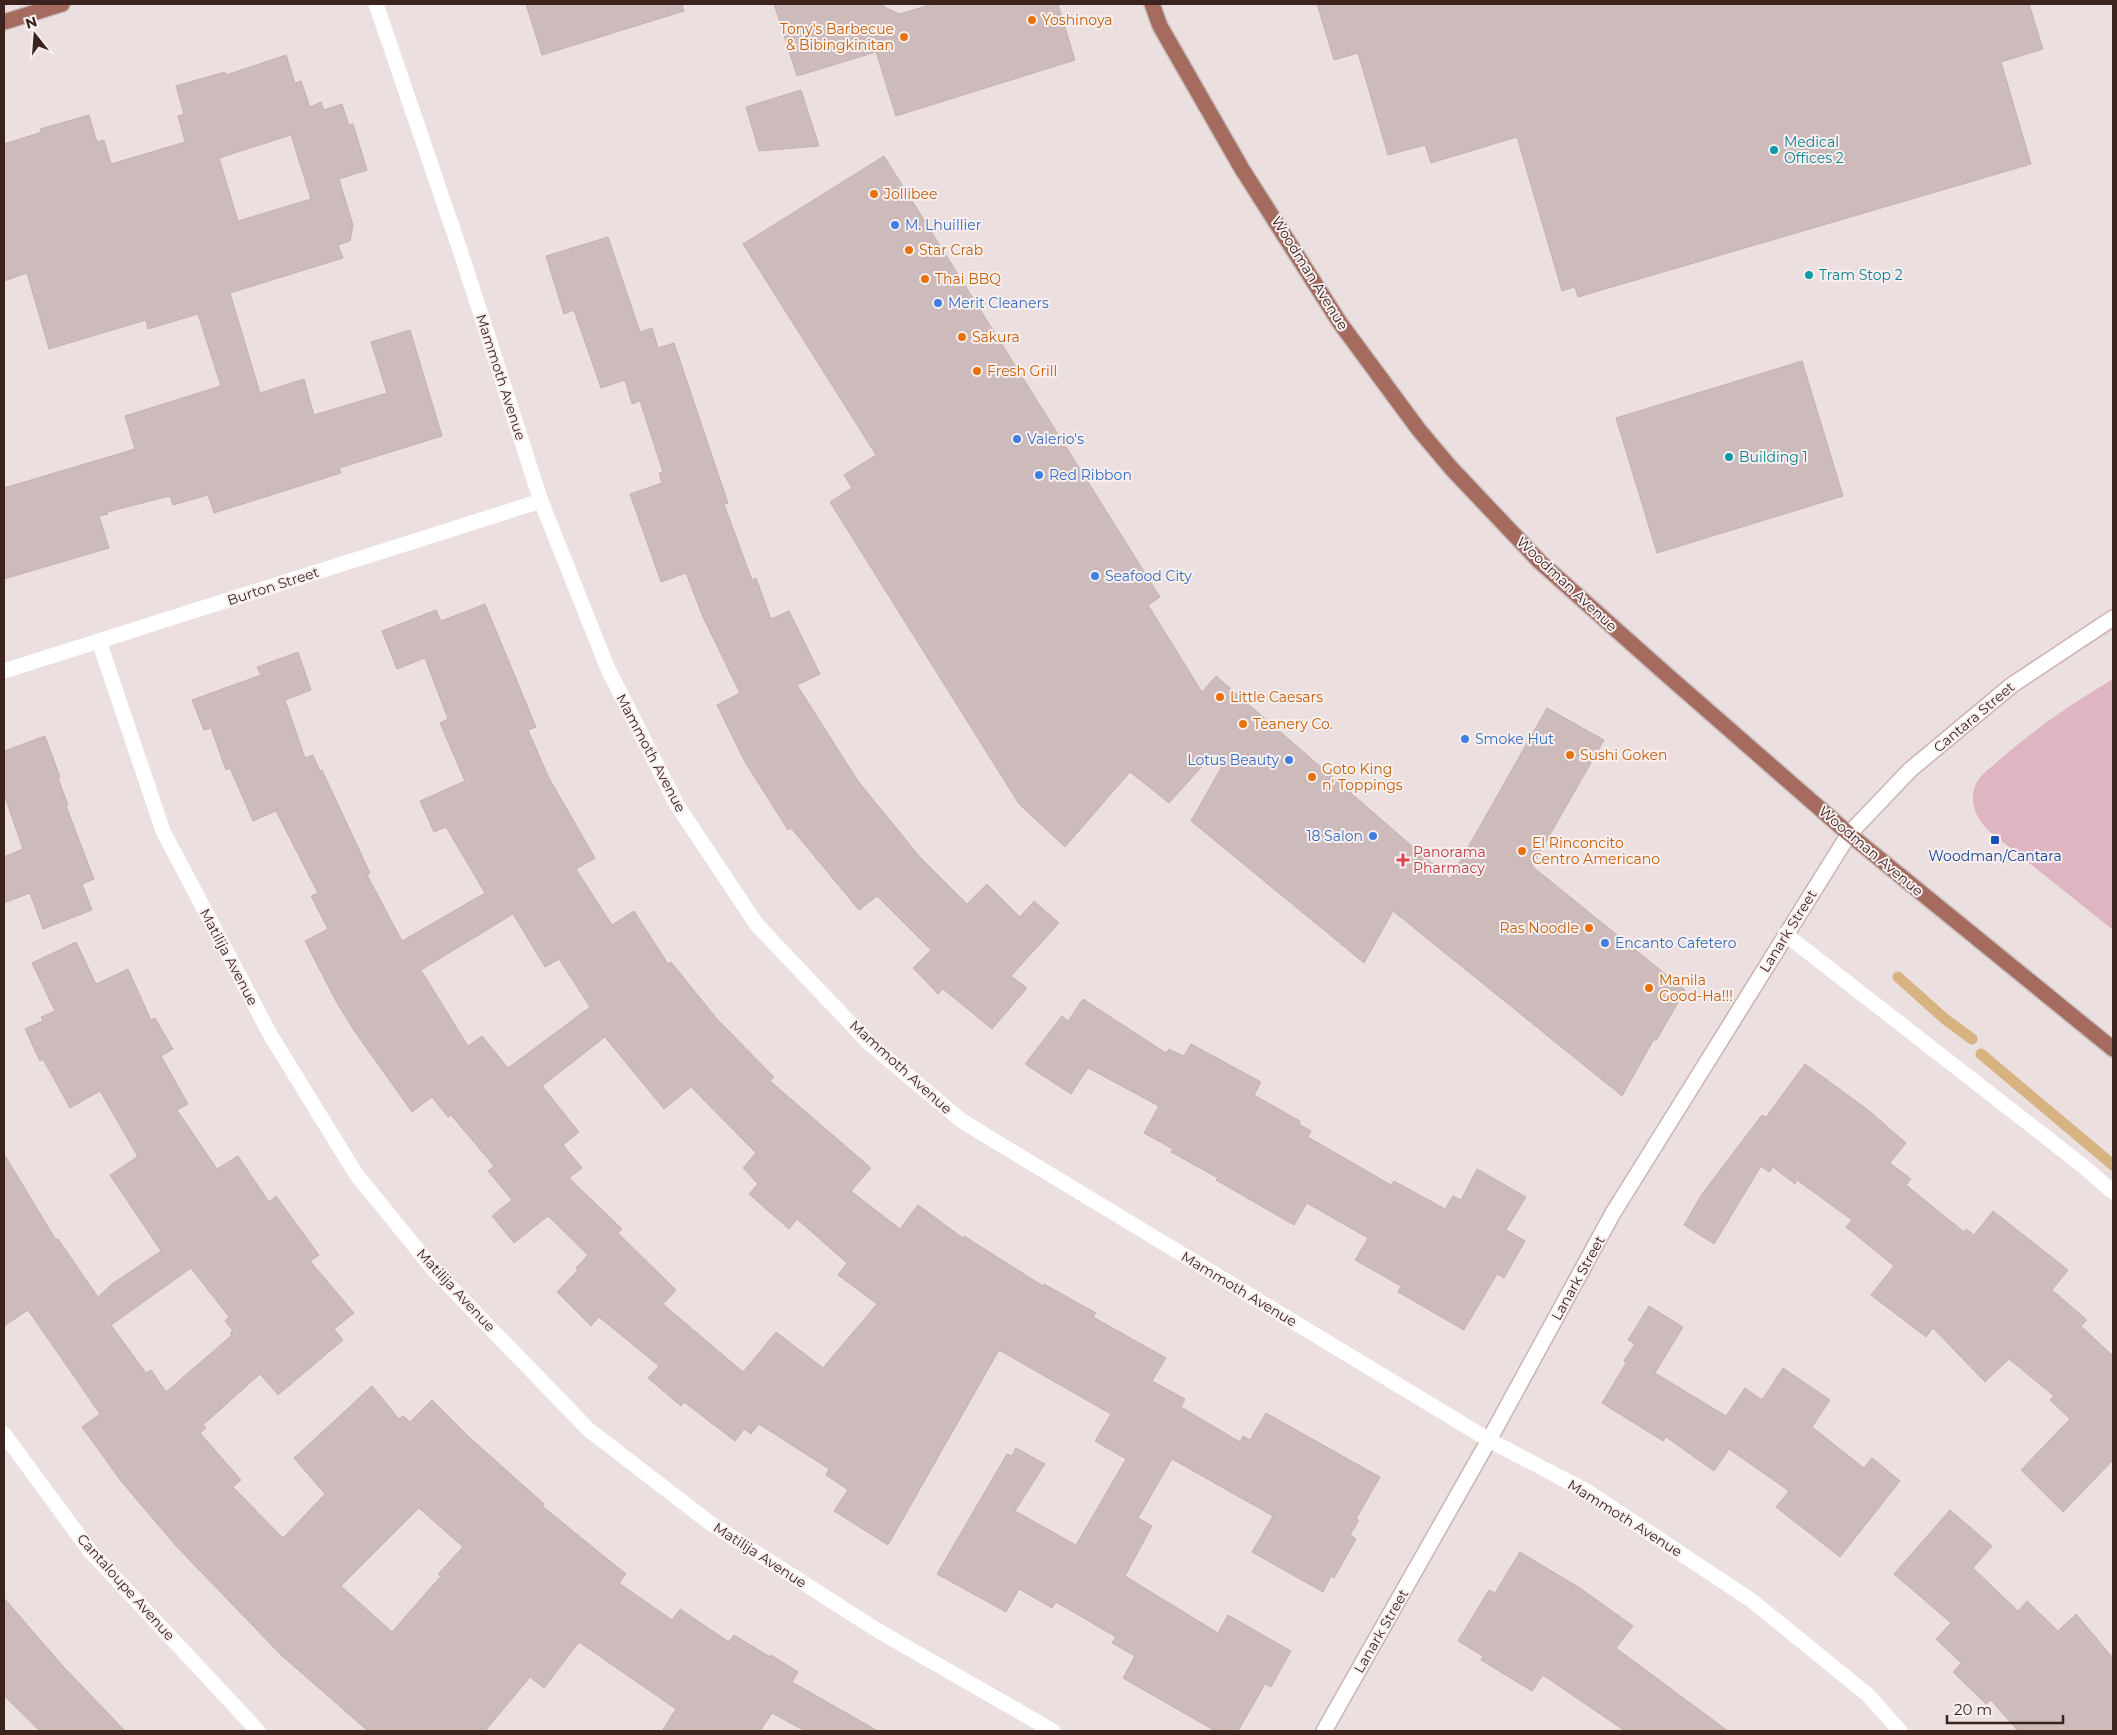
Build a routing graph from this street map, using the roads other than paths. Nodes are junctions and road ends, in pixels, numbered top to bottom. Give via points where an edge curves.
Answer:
1 (62, 4) edge
2 (376, 4) edge
3 (1152, 4) edge
4 (4, 22) edge
5 (541, 501) junction
6 (2113, 618) edge
7 (99, 641) junction
8 (4, 671) edge
9 (1849, 834) junction
10 (1785, 934) junction
11 (2113, 1049) edge
12 (2113, 1192) edge
13 (4, 1434) edge
14 (1489, 1440) junction
15 (258, 1731) edge
16 (1053, 1731) edge
17 (1324, 1731) edge
18 (1900, 1731) edge

1 - 4 main road
2 - 5 street, Mammoth Avenue
3 - 9 main road, Woodman Avenue via 1164,32 1242,169 1362,354 1426,438 1540,562
5 - 7 street, Burton Street
5 - 14 street, Mammoth Avenue via 608,669 677,805 757,924 870,1044 962,1121
6 - 9 street, Cantara Street via 2012,685 1910,770
7 - 8 street, Burton Street
7 - 16 street, Matilija Avenue via 163,831 271,1036 356,1174 434,1270 589,1430 710,1523 877,1630
9 - 10 street, Lanark Street
9 - 11 main road, Woodman Avenue
10 - 12 street
10 - 14 street, Lanark Street via 1613,1214
13 - 15 street, Cantaloupe Avenue via 90,1550
14 - 17 street, Lanark Street
14 - 18 street, Mammoth Avenue via 1588,1492 1751,1600 1868,1695

